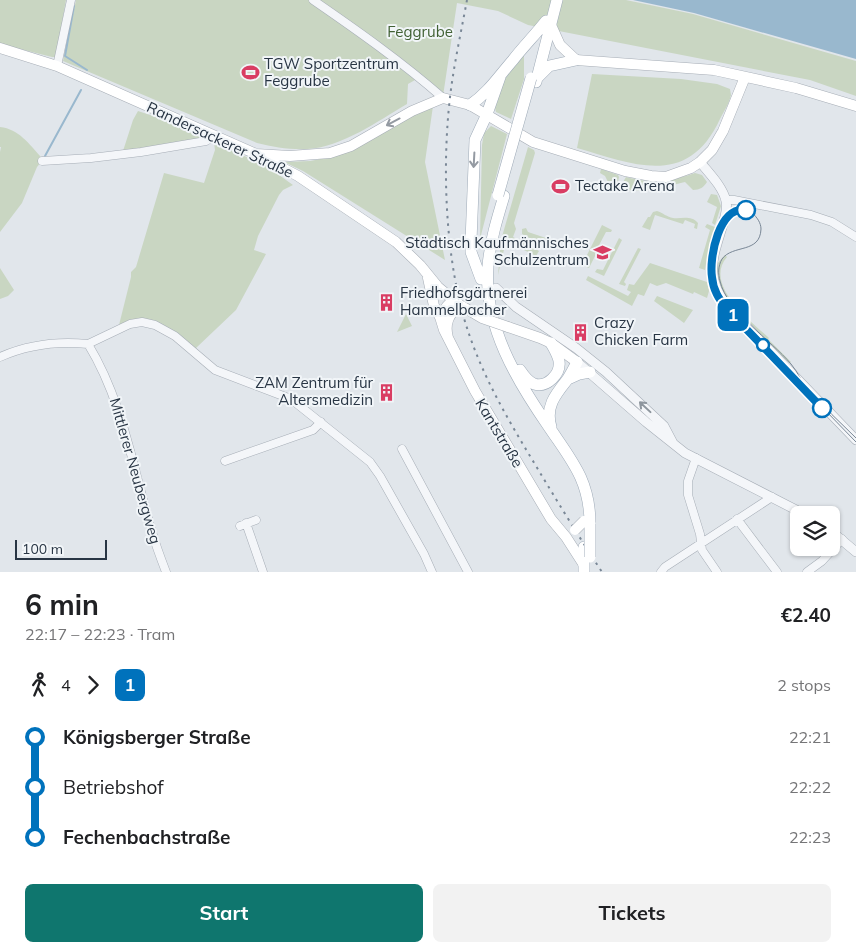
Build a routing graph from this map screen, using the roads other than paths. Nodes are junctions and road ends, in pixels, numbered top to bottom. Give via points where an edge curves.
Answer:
1 (71, 0) edge
2 (313, 0) edge
3 (551, 0) edge
4 (557, 0) edge
5 (548, 23) junction
6 (0, 48) edge
7 (576, 60) junction
8 (57, 66) junction
9 (745, 77) junction
10 (500, 78) junction
11 (537, 78) junction
12 (440, 99) junction
13 (470, 105) junction
14 (856, 106) edge
15 (487, 114) junction
16 (214, 136) junction
17 (256, 154) junction
18 (42, 161) dead end
19 (700, 162) junction
20 (501, 195) junction
21 (726, 200) junction
22 (856, 236) edge
23 (488, 267) junction
24 (423, 270) junction
25 (490, 284) junction
26 (457, 302) junction
27 (440, 317) junction
28 (448, 338) junction
29 (551, 343) junction
30 (88, 344) junction
31 (0, 357) edge
32 (577, 362) junction
33 (590, 372) junction
34 (568, 379) junction
35 (321, 422) junction
36 (553, 433) junction
37 (854, 438) edge
38 (674, 445) junction
39 (402, 448) dead end
40 (696, 458) junction
41 (225, 461) dead end
42 (772, 497) junction
43 (790, 507) edge
44 (737, 519) junction
45 (256, 520) dead end
46 (586, 521) junction
47 (555, 525) junction
48 (842, 539) joint
49 (701, 542) junction
50 (856, 552) edge
51 (586, 563) edge
52 (166, 572) edge
53 (263, 572) edge
54 (432, 572) edge
55 (468, 572) edge
56 (661, 572) edge
57 (717, 572) edge
58 (777, 572) edge
59 (807, 572) edge

1 - 8 street
2 - 12 street via 411,70
3 - 5 main road
4 - 5 main road
5 - 7 main road via 560,45
5 - 10 main road via 512,60
5 - 11 main road
5 - 20 main road, bridge
6 - 8 main road, Randersackerer Straße
7 - 9 main road via 714,70
7 - 11 main road via 549,66
8 - 16 main road, Randersackerer Straße
9 - 14 main road
9 - 19 main road via 718,142
10 - 13 main road
10 - 15 main road
11 - 20 main road
12 - 13 main road
12 -> 17 main road via 351,146 330,153
13 - 15 main road
15 - 19 main road via 532,142 625,171 666,177
15 -> 25 main road via 475,140 471,252
16 - 17 main road, Randersackerer Straße
16 - 18 street via 206,141 141,152
17 - 24 main road, Randersackerer Straße via 298,176 396,242
19 - 21 street
20 - 23 main road
20 - 25 main road via 483,254
21 - 22 street via 811,215 832,222
21 - 37 street via 726,213 712,268 718,294
23 - 25 main road
23 - 36 main road via 491,308 499,336 523,386
24 - 26 main road, Randersackerer Straße
24 - 27 main road, Kantstraße
25 - 29 main road via 508,345 521,372 532,383 552,380 559,370 559,359
38 -> 25 street, Randersackerer Straße via 664,426 606,372 516,307
25 - 46 main road via 483,302 491,334 526,403 570,466 582,495
26 - 27 main road via 447,306
26 - 28 main road via 446,325
26 - 29 main road, Randersackerer Straße, bridge via 482,318
27 - 28 main road, Kantstraße
28 - 47 main road, Kantstraße via 475,391
29 - 32 main road, Randersackerer Straße
30 - 31 street via 41,346
30 - 35 street via 130,324 155,325 175,336 215,370 291,399
30 - 52 street, Mittlerer Neubergweg via 121,418
32 - 33 street, Randersackerer Straße
32 - 34 main road
33 - 34 main road
33 - 38 street, Randersackerer Straße
34 - 36 main road via 551,404 549,419
35 - 41 street via 313,430
35 - 54 street via 370,462
36 - 46 main road via 583,480 590,511
38 - 40 street, Randersackerer Straße
39 - 55 street
40 - 42 street, Randersackerer Straße
40 - 49 street via 688,481 688,495
42 - 43 street, Randersackerer Straße
42 - 44 street
44 - 49 street
44 - 58 street
45 - 53 street via 243,525
46 - 47 main road, bridge via 575,530
46 - 51 main road, bridge
47 - 51 main road, Kantstraße
48 - 50 street
48 - 59 street
49 - 56 street
49 - 57 street via 702,550

